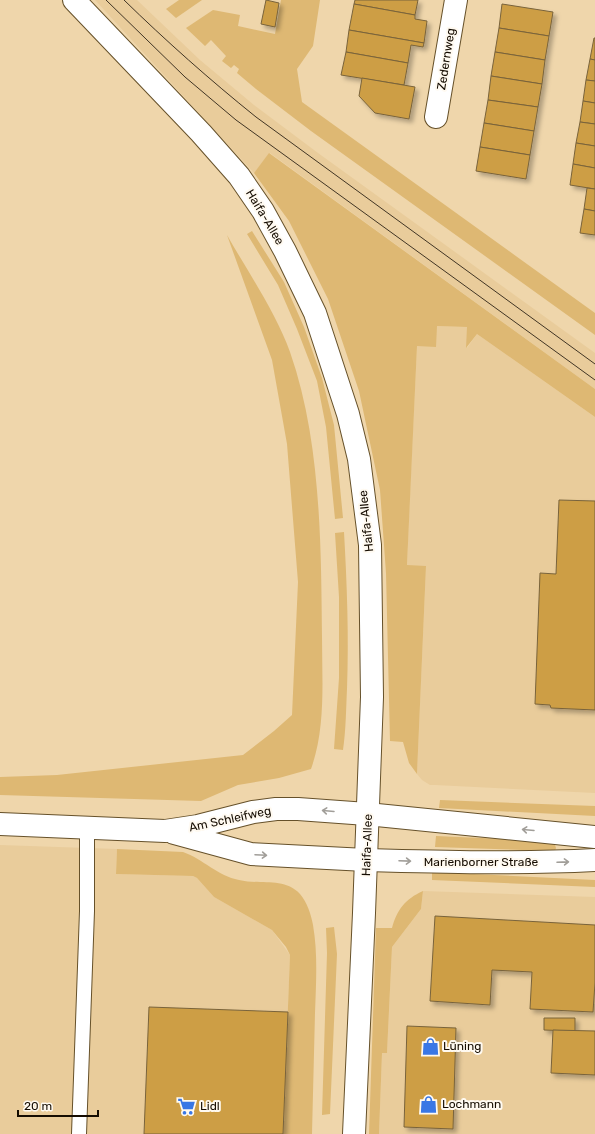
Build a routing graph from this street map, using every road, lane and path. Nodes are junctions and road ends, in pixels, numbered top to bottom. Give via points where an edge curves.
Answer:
1 (74, 0) edge
2 (456, 0) edge
3 (436, 117) dead end
4 (367, 814) junction
5 (0, 824) edge
6 (87, 827) junction
7 (165, 831) junction
8 (595, 837) edge
9 (366, 860) junction
10 (595, 860) edge
11 (79, 1134) edge
12 (354, 1134) edge

1 - 4 street, Haifa-Allee via 239,176 263,211 315,313 340,386 359,459 370,545 372,697
2 - 3 street, Zedernweg
4 -> 7 street, Am Schleifweg via 276,809
8 -> 4 street
4 - 9 street, Haifa-Allee
5 - 6 street, Am Schleifweg
6 - 7 street, Am Schleifweg
6 - 11 lane
7 -> 9 street, Am Schleifweg via 250,854
9 -> 10 street, Marienborner Straße
9 - 12 street, Haifa-Allee

